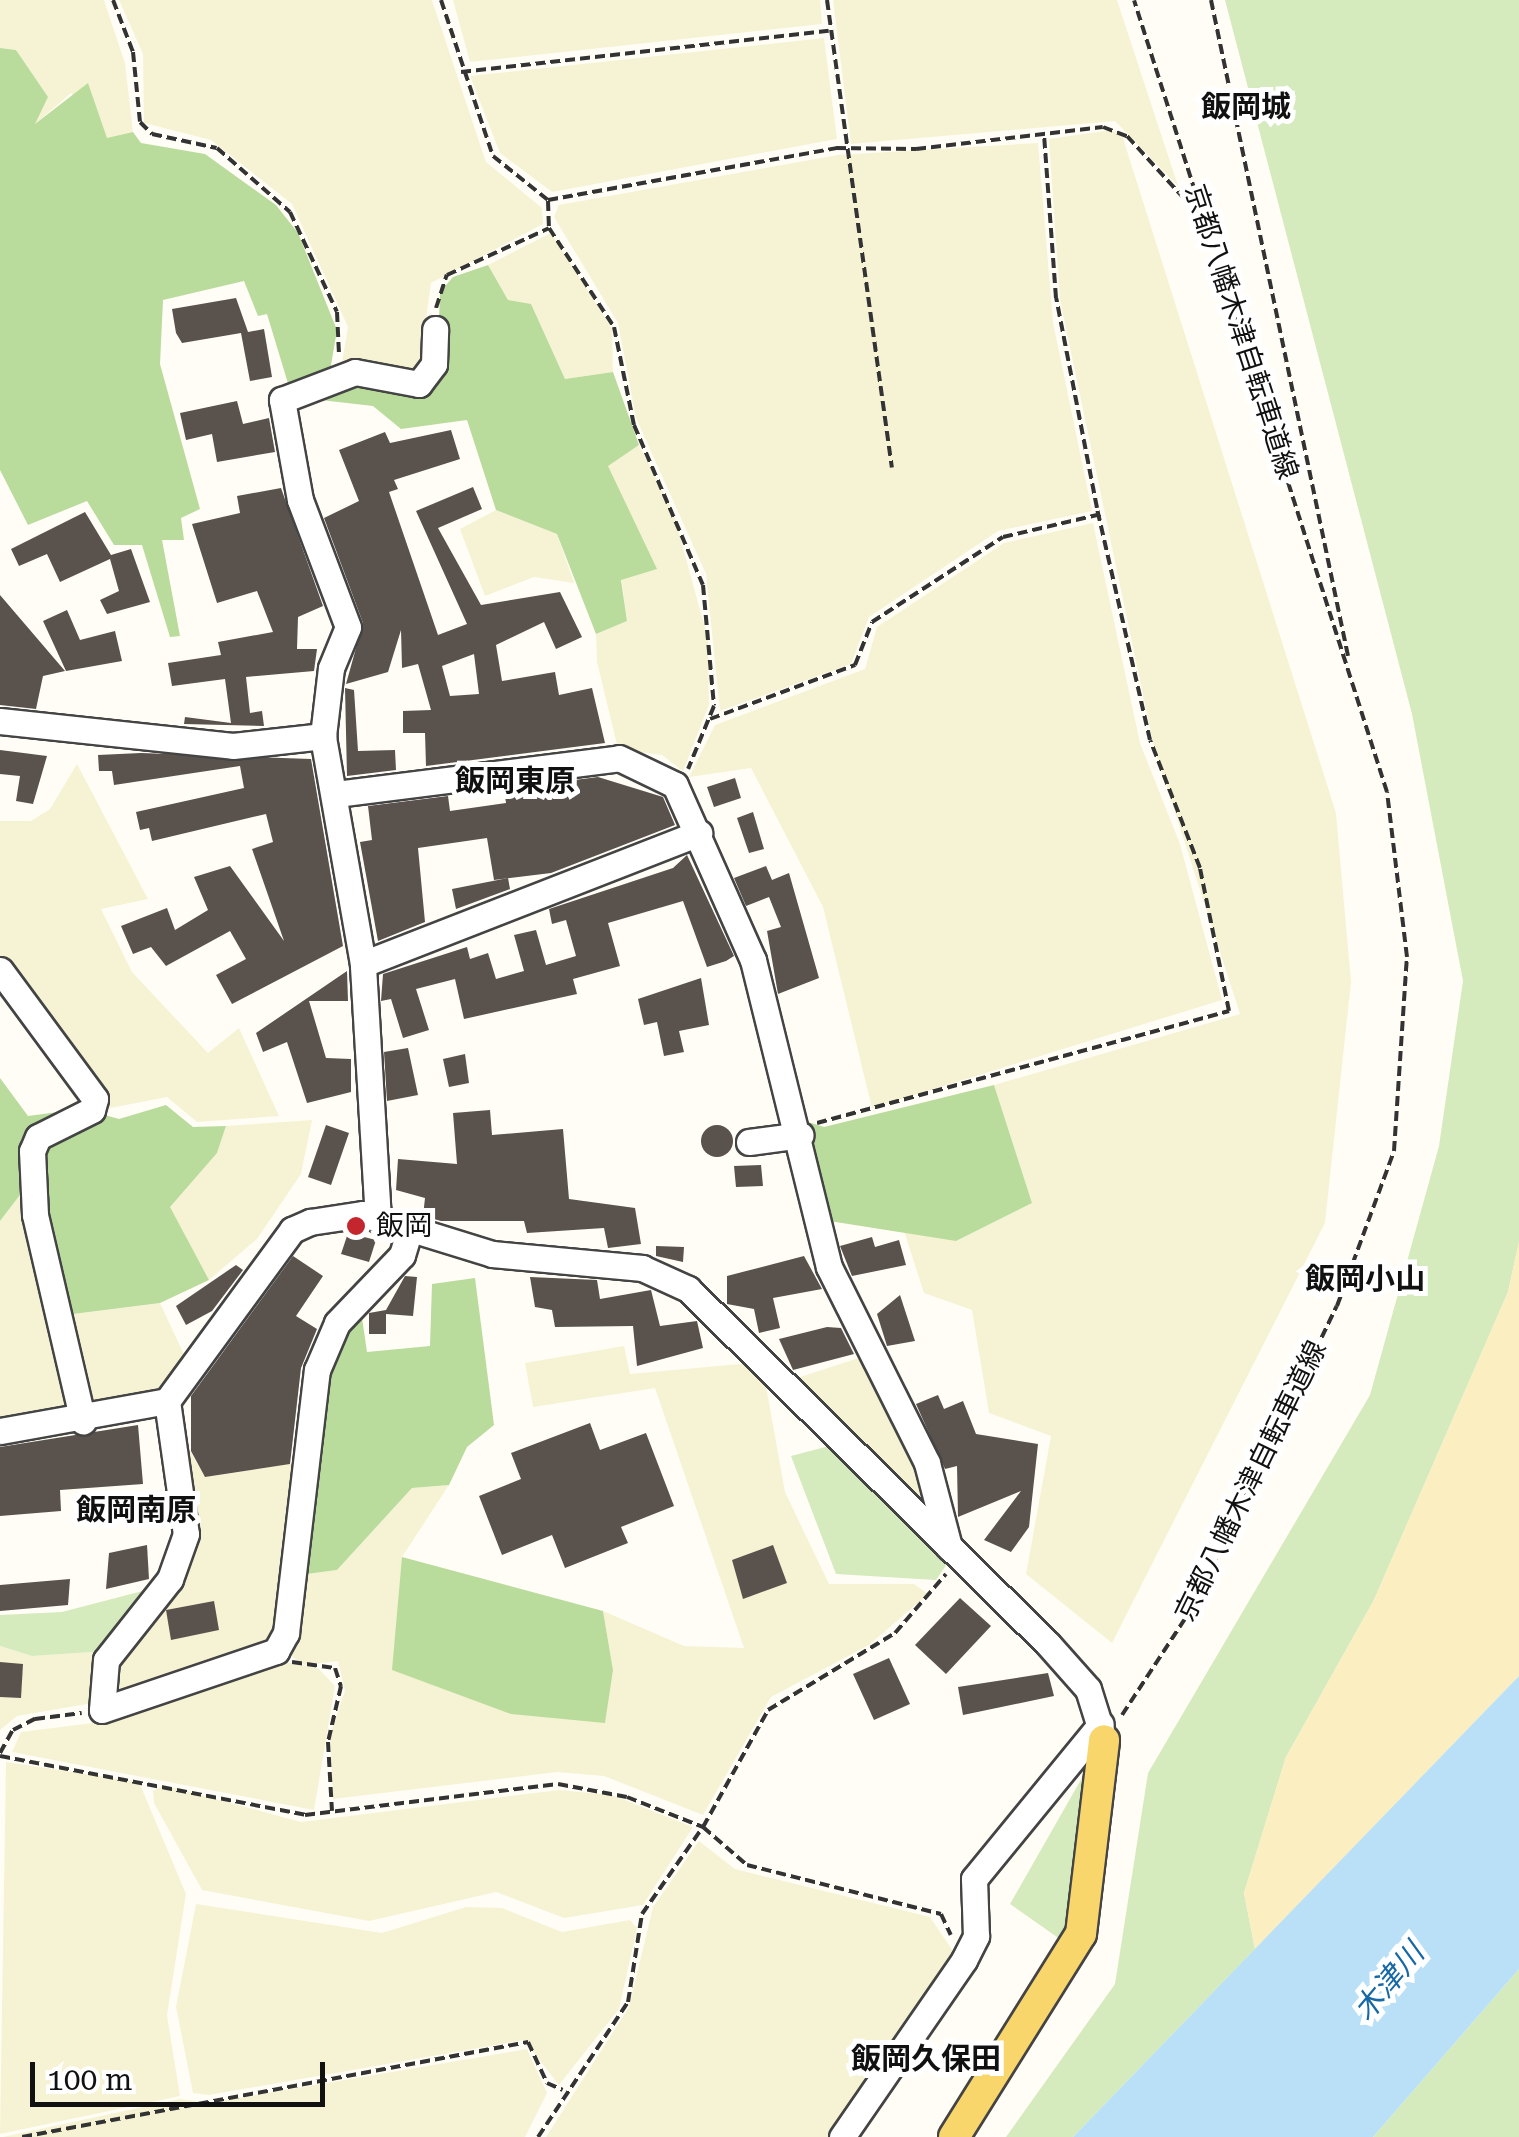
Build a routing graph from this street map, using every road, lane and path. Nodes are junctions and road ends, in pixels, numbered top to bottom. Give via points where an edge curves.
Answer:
1 (113, 0) edge
2 (441, 0) edge
3 (827, 0) edge
4 (1134, 0) edge
5 (1210, 0) edge
6 (831, 31) junction
7 (461, 72) junction
8 (1044, 135) junction
9 (844, 148) junction
10 (548, 200) junction
11 (1206, 223) junction
12 (549, 228) junction
13 (436, 329) joint
14 (335, 376) junction
15 (892, 468) dead end
16 (1102, 514) junction
17 (1349, 664) junction
18 (710, 718) junction
19 (0, 721) edge
20 (323, 736) junction
21 (674, 768) dead end
22 (336, 794) junction
23 (700, 834) junction
24 (363, 964) junction
25 (0, 970) edge
26 (795, 1103) junction
27 (801, 1135) junction
28 (749, 1142) dead end
29 (378, 1219) junction
30 (408, 1234) junction
31 (168, 1401) junction
32 (83, 1421) junction
33 (0, 1431) edge
34 (953, 1552) junction
35 (276, 1651) junction
36 (102, 1710) junction
37 (1102, 1732) junction
38 (0, 1754) edge
39 (332, 1812) junction
40 (703, 1827) junction
41 (964, 1960) junction
42 (563, 2090) junction
43 (22, 2137) edge
44 (538, 2137) edge
45 (842, 2137) edge
46 (954, 2137) edge

1 - 14 path via 133,52 140,122 152,134 217,148 290,212 338,312
2 - 7 path
3 - 6 path
4 - 11 path, 京都八幡木津自転車道線
5 - 17 path, 京都八幡木津自転車道線
6 - 7 path
6 - 9 path
7 - 10 path via 493,156
8 - 9 path
8 - 11 path via 1120,130
8 - 16 path via 1056,298
9 - 10 path
9 - 15 path
10 - 12 path
11 - 17 path, 京都八幡木津自転車道線
12 - 13 path via 447,275 436,291
12 - 18 path via 614,326 634,424 703,585
13 - 14 street via 434,364 418,384 370,371
14 - 20 street via 282,400 300,500 348,627 331,668
16 - 18 path via 1003,537 872,622 855,665
16 - 26 path via 1150,740 1200,868 1229,1011 829,1124
17 - 37 path, 京都八幡木津自転車道線 via 1387,792 1407,957 1394,1151 1337,1306 1192,1608
18 - 21 path via 685,776
19 - 20 street via 233,746
20 - 22 street
22 - 23 street via 619,758 668,777
22 - 24 street
23 - 24 street
23 - 26 street via 753,960
24 - 29 street
25 - 32 street via 96,1100 92,1110 38,1137 32,1151 35,1216
26 - 27 street
27 - 28 street
27 - 34 street via 829,1267 927,1463
29 - 30 street
29 - 31 street via 363,1214 292,1230
30 - 34 street via 642,1268 688,1288
30 - 35 street via 402,1255 337,1323 317,1370 286,1633
31 - 32 street
31 - 36 street via 186,1534 170,1580 106,1660
32 - 33 street
34 - 37 street via 1078,1678
34 - 40 path via 895,1633 775,1703
35 - 36 street
35 - 39 path via 304,1668 334,1668 341,1686 328,1742
36 - 38 path via 34,1718 13,1730
37 - 41 street via 974,1879 976,1936
37 - 46 main road via 1081,1934
38 - 39 path via 305,1815
39 - 40 path via 558,1784 626,1797
40 - 41 path via 747,1865 940,1914
40 - 42 path via 642,1914 628,2002
41 - 45 street
42 - 43 path via 546,2083 528,2042
42 - 44 path

